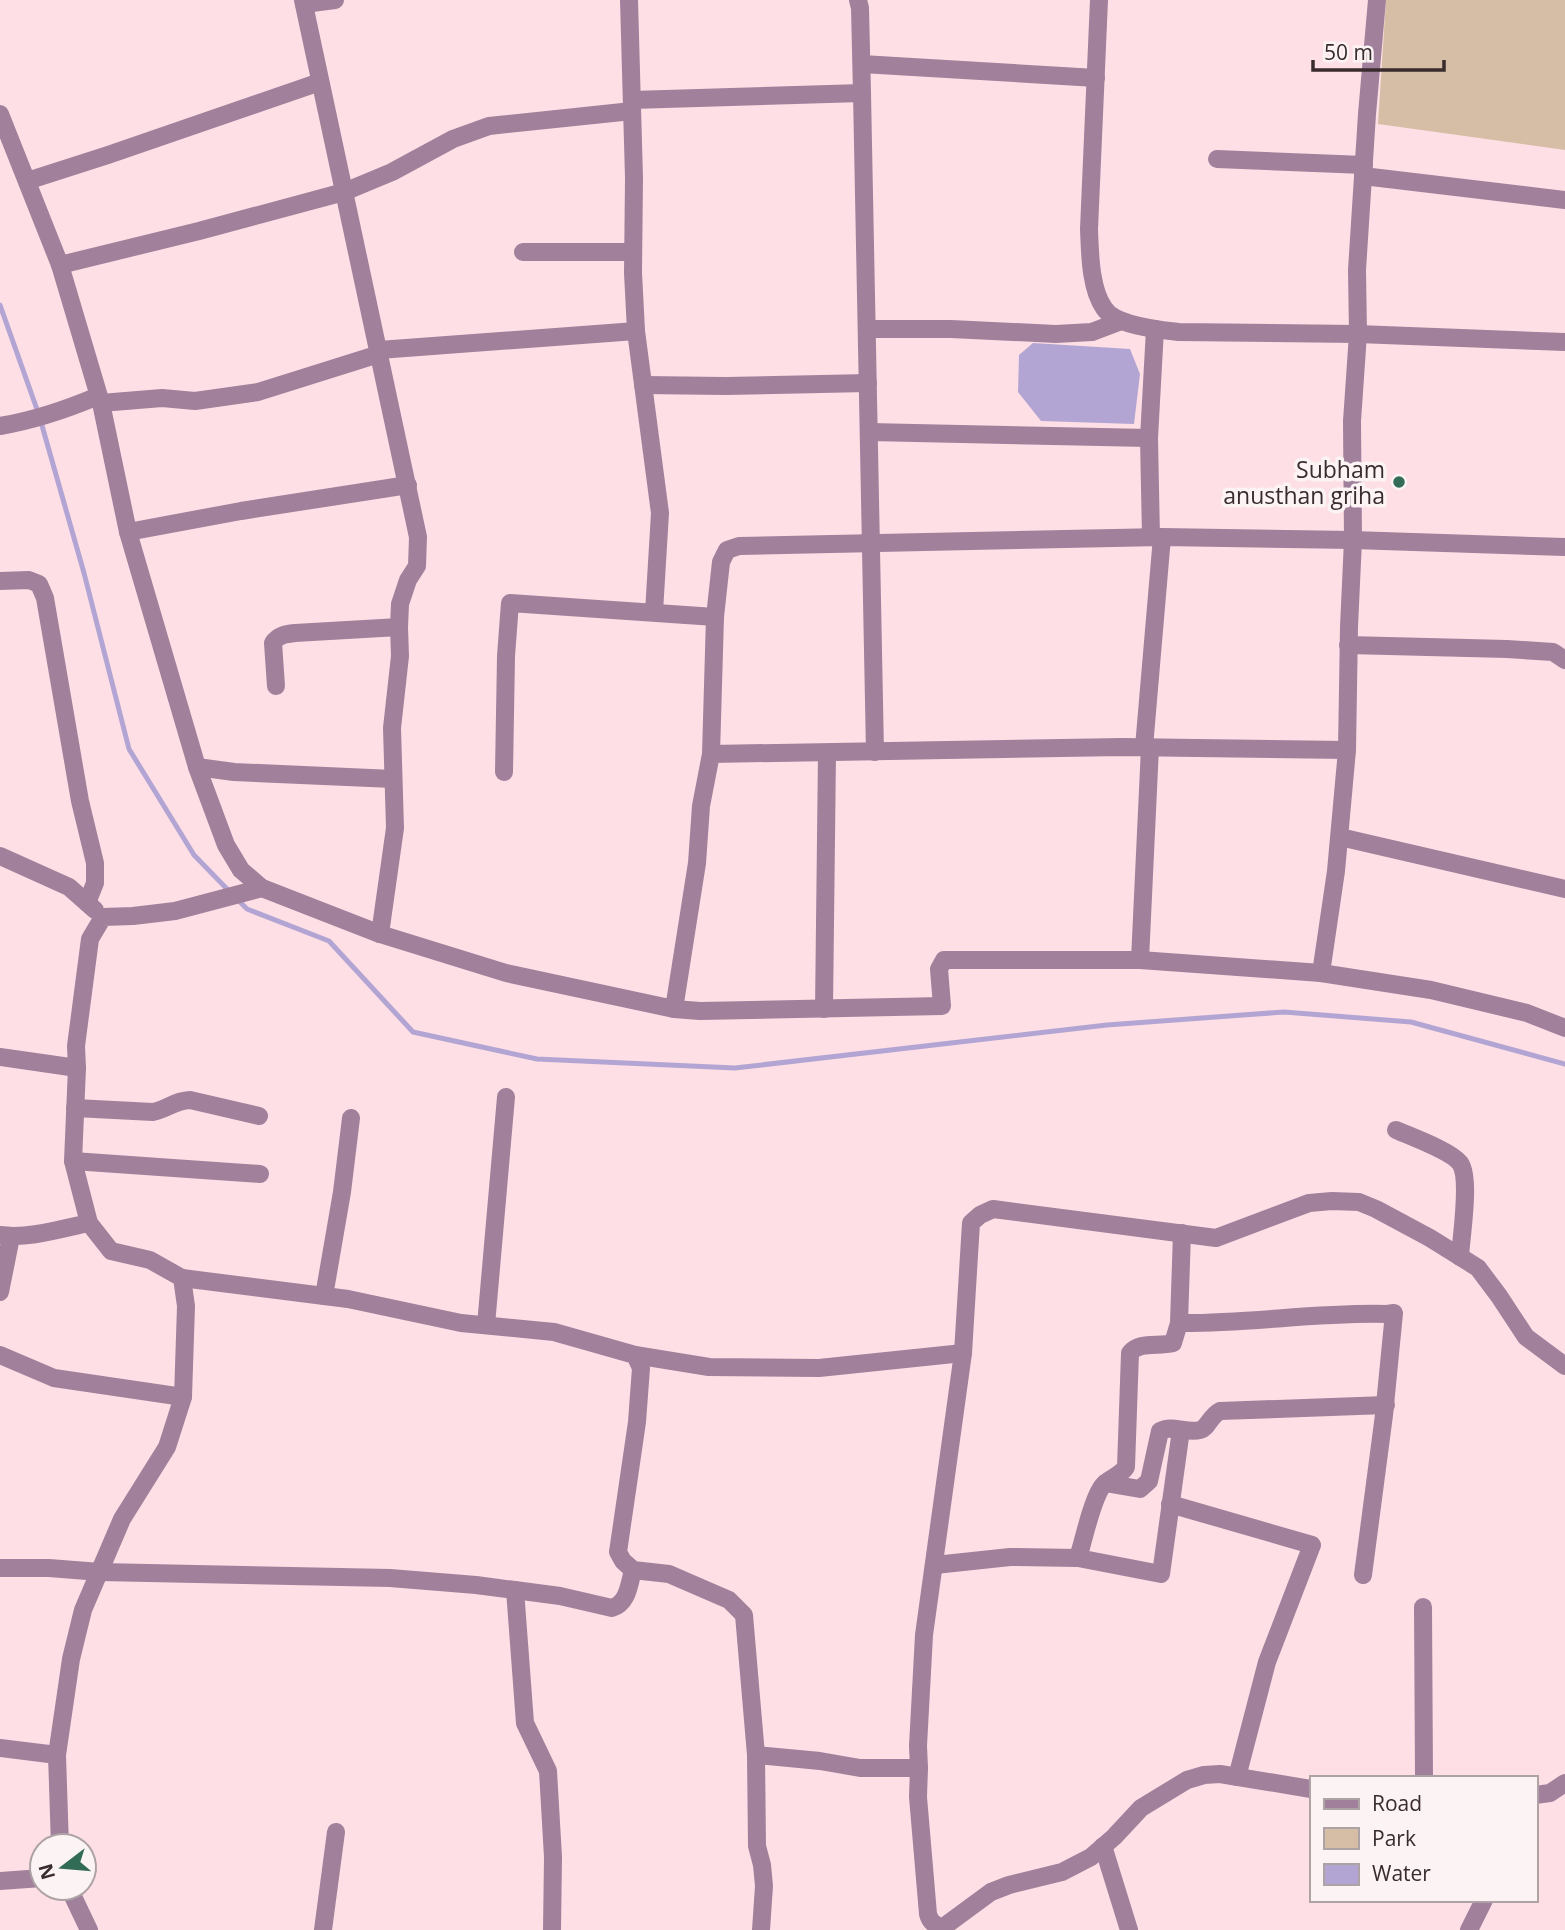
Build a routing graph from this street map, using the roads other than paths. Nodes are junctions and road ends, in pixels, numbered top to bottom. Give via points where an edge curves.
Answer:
1 (335, 0) edge
2 (629, 0) edge
3 (858, 0) edge
4 (1099, 0) edge
5 (1377, 0) edge
6 (304, 2) edge
7 (862, 64) junction
8 (1096, 78) junction
9 (320, 82) junction
10 (862, 93) junction
11 (632, 105) junction
12 (0, 114) edge
13 (1217, 159) dead end
14 (1363, 171) junction
15 (27, 180) junction
16 (344, 192) junction
17 (1565, 200) edge
18 (632, 251) junction
19 (523, 252) dead end
20 (60, 265) junction
21 (1121, 321) junction
22 (867, 329) junction
23 (1155, 329) junction
24 (636, 331) junction
25 (1358, 334) junction
26 (1565, 342) edge
27 (379, 352) junction
28 (868, 383) junction
29 (643, 385) junction
30 (100, 399) junction
31 (0, 426) edge
32 (869, 432) junction
33 (1149, 438) junction
34 (408, 485) junction
35 (128, 532) junction
36 (1156, 537) junction
37 (1353, 540) junction
38 (871, 542) junction
39 (1565, 547) edge
40 (0, 581) edge
41 (654, 612) junction
42 (715, 617) junction
43 (398, 627) junction
44 (1348, 645) junction
45 (1565, 660) edge
46 (276, 686) dead end
47 (1147, 747) junction
48 (1347, 750) junction
49 (875, 752) junction
50 (827, 753) junction
51 (710, 754) junction
52 (197, 767) junction
53 (504, 772) dead end
54 (393, 779) junction
55 (1340, 837) junction
56 (0, 856) edge
57 (262, 888) junction
58 (1565, 889) edge
59 (87, 903) junction
60 (103, 917) junction
61 (380, 934) junction
62 (1140, 961) junction
63 (1321, 973) junction
64 (674, 1009) junction
65 (824, 1009) junction
66 (1565, 1028) edge
67 (0, 1057) edge
68 (77, 1068) junction
69 (506, 1097) dead end
70 (75, 1108) junction
71 (259, 1116) dead end
72 (351, 1118) dead end
73 (1396, 1130) dead end
74 (73, 1161) junction
75 (260, 1174) dead end
76 (89, 1223) junction
77 (1182, 1233) junction
78 (5, 1236) edge
79 (1460, 1257) junction
80 (182, 1278) junction
81 (0, 1292) edge
82 (324, 1296) junction
83 (1178, 1323) junction
84 (486, 1325) junction
85 (963, 1353) junction
86 (0, 1355) edge
87 (635, 1355) junction
88 (1565, 1366) edge
89 (183, 1397) junction
90 (1385, 1405) junction
91 (1181, 1430) junction
92 (1105, 1483) junction
93 (1170, 1504) junction
94 (1079, 1558) junction
95 (934, 1565) junction
96 (0, 1568) edge
97 (633, 1570) junction
98 (100, 1572) junction
99 (1363, 1575) dead end
100 (515, 1590) junction
101 (1423, 1607) dead end
102 (0, 1748) edge
103 (57, 1755) junction
104 (756, 1755) junction
105 (919, 1768) junction
106 (1424, 1776) edge
107 (1237, 1777) junction
108 (1565, 1783) edge
109 (1310, 1789) edge
110 (1537, 1798) edge
111 (60, 1832) edge
112 (336, 1832) dead end
113 (1103, 1846) junction
114 (28, 1879) edge
115 (0, 1881) edge
116 (76, 1902) edge
117 (1483, 1902) edge
118 (941, 1929) edge
119 (89, 1930) edge
120 (323, 1930) edge
121 (552, 1930) edge
122 (761, 1930) edge
123 (1129, 1930) edge
124 (1469, 1930) edge

1 - 6 street
2 - 11 street
3 - 7 street
4 - 8 street
5 - 14 street
6 - 9 street
7 - 8 street
7 - 10 street
8 - 21 street via 1091,263 1104,310
9 - 15 street
9 - 16 street
10 - 11 street
10 - 22 street
11 - 16 street via 489,125
11 - 18 street
12 - 15 street
13 - 14 street
14 - 17 street
14 - 25 street
15 - 20 street
16 - 20 street
16 - 27 street
18 - 19 street
18 - 24 street
20 - 30 street
21 - 22 street via 1092,332 1056,334
21 - 23 street
22 - 28 street
23 - 25 street
23 - 33 street
24 - 27 street
24 - 29 street
25 - 26 street
25 - 37 street via 1352,421
27 - 30 street via 258,392 195,401
27 - 34 street
28 - 29 street
28 - 32 street
29 - 41 street via 660,513
30 - 31 street
30 - 35 street
32 - 33 street
32 - 38 street
33 - 36 street
34 - 35 street
34 - 43 street via 418,537 418,566 400,604
35 - 52 street
36 - 37 street
36 - 38 street
36 - 47 street
37 - 39 street
37 - 44 street
38 - 42 street via 727,550 721,562
38 - 49 street
40 - 59 street via 29,580 39,584 46,598 95,863
41 - 42 street
41 - 53 street via 510,603
42 - 51 street
43 - 46 street via 295,632 276,638
43 - 54 street
44 - 45 street via 1553,652
44 - 48 street
47 - 48 street
47 - 49 street
47 - 62 street
48 - 55 street
49 - 50 street
50 - 51 street
50 - 65 street
51 - 64 street
52 - 54 street
52 - 57 street via 226,845 241,870
54 - 61 street via 394,828
55 - 58 street
55 - 63 street
56 - 59 street via 69,887
57 - 60 street via 175,911
57 - 61 street
59 - 60 street
60 - 68 street via 90,939
61 - 64 street via 506,974
62 - 63 street
62 - 65 street via 944,960 939,969 942,1006
63 - 66 street via 1431,990 1527,1013
64 - 65 street
67 - 68 street
68 - 70 street
69 - 84 street
70 - 71 street via 153,1112 190,1100
70 - 74 street
72 - 82 street
73 - 79 street via 1459,1161 1464,1170
74 - 75 street
74 - 76 street
76 - 78 street
76 - 80 street via 111,1251 150,1260
77 - 79 street via 1216,1238 1309,1203 1359,1202
77 - 83 street
77 - 85 street via 993,1209 980,1215 971,1223
78 - 81 street
79 - 88 street via 1478,1268 1526,1337
80 - 82 street
80 - 89 street via 186,1306
82 - 84 street
83 - 90 street via 1394,1313
83 - 92 street via 1172,1343 1142,1345 1130,1353 1126,1467
84 - 87 street via 554,1332
85 - 87 street via 819,1368 709,1367
85 - 95 street
86 - 89 street via 54,1378
87 - 97 street via 641,1368 637,1422 618,1552
89 - 98 street via 167,1447 122,1519
90 - 91 street via 1220,1411 1204,1429
90 - 99 street
91 - 92 street via 1160,1431 1145,1487
91 - 93 street
92 - 94 street
93 - 94 street via 1161,1574
93 - 107 street via 1312,1545 1267,1662
94 - 95 street via 1010,1557
95 - 105 street via 924,1635
96 - 98 street
97 - 100 street via 624,1601 612,1608
97 - 104 street via 669,1574 729,1600 744,1615
98 - 100 street via 390,1578
98 - 103 street via 83,1610 71,1659
100 - 121 street via 525,1723 548,1771
101 - 106 street
102 - 103 street
103 - 111 street
104 - 105 street via 860,1768
104 - 122 street via 757,1846 764,1886
105 - 118 street via 928,1914
107 - 109 street
107 - 113 street via 1220,1774 1187,1780 1141,1808
108 - 110 street
112 - 120 street
113 - 118 street via 1062,1872 991,1892
113 - 123 street
114 - 115 street
116 - 119 street
117 - 124 street

